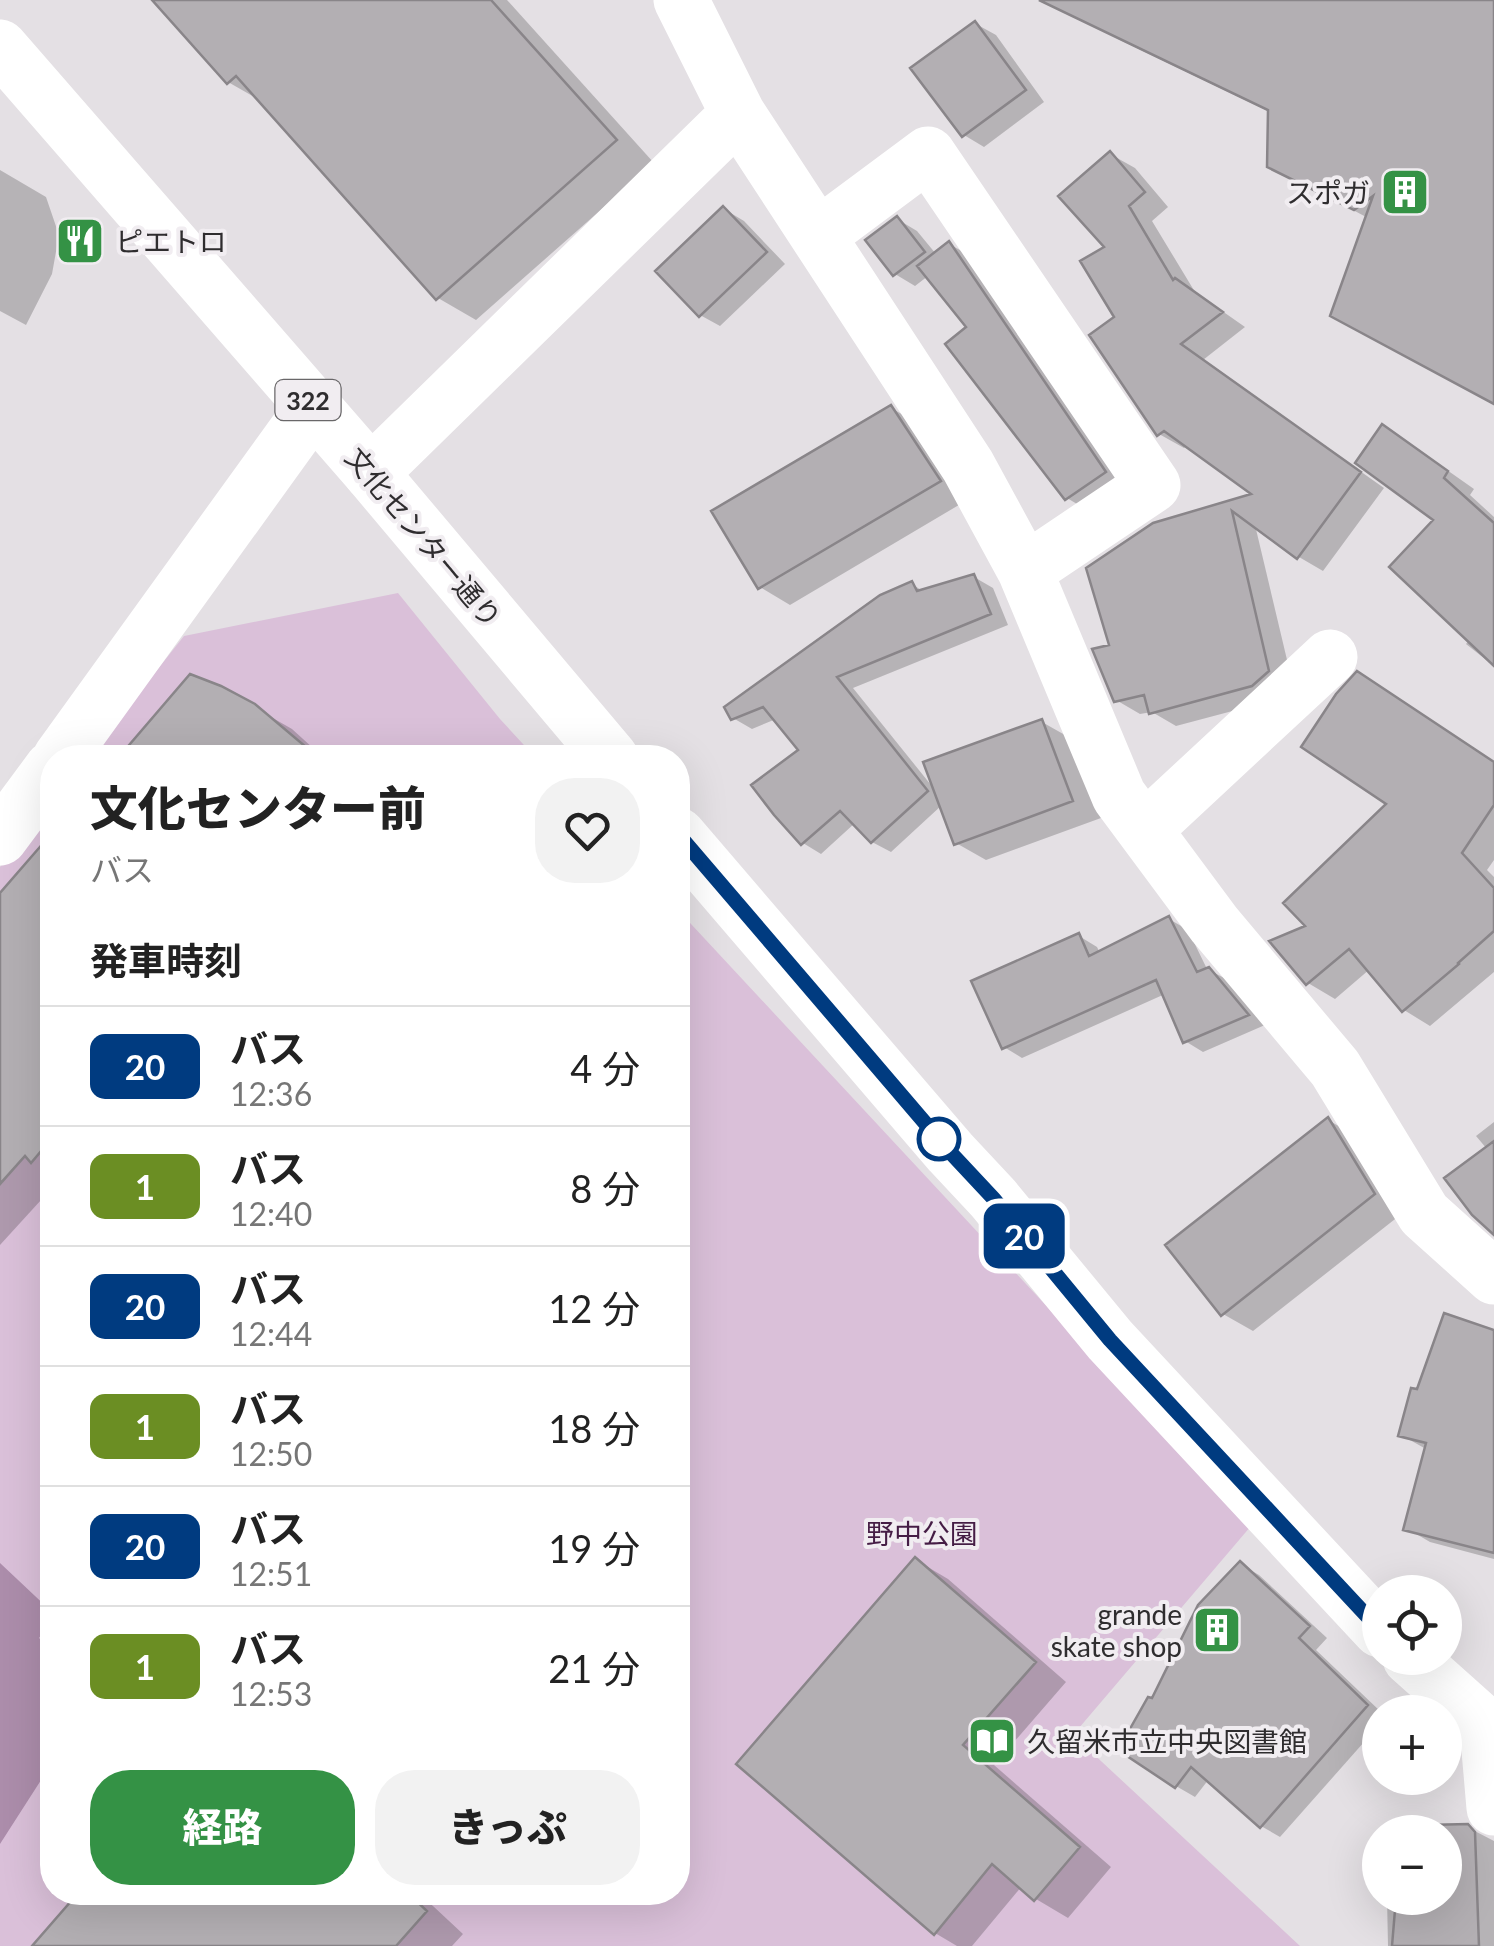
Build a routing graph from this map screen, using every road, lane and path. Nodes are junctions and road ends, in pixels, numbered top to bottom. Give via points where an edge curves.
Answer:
1 (682, 0) edge
2 (0, 48) edge
3 (738, 114) junction
4 (819, 235) junction
5 (314, 406) junction
6 (372, 473) junction
7 (1026, 570) junction
8 (1330, 658) dead end
9 (69, 745) edge
10 (599, 745) edge
11 (40, 784) edge
12 (1144, 830) junction
13 (0, 838) edge
14 (690, 848) edge
15 (1494, 1278) edge
16 (1362, 1611) edge
17 (1429, 1675) edge
18 (1490, 1730) edge
19 (1494, 1808) edge

1 - 3 main road
2 - 5 main road, 文化センター通り / 322
3 - 4 main road
3 - 6 main road
4 - 7 main road via 968,466
4 - 7 main road via 928,154 1154,485
5 - 6 main road, 文化センター通り / 322
5 - 9 main road
6 - 10 main road, 文化センター通り / 322
7 - 12 main road via 1120,796
8 - 12 main road
11 - 13 main road
12 - 15 main road via 1335,1068 1424,1214
14 - 16 main road via 1110,1340
17 - 18 main road
18 - 19 main road

